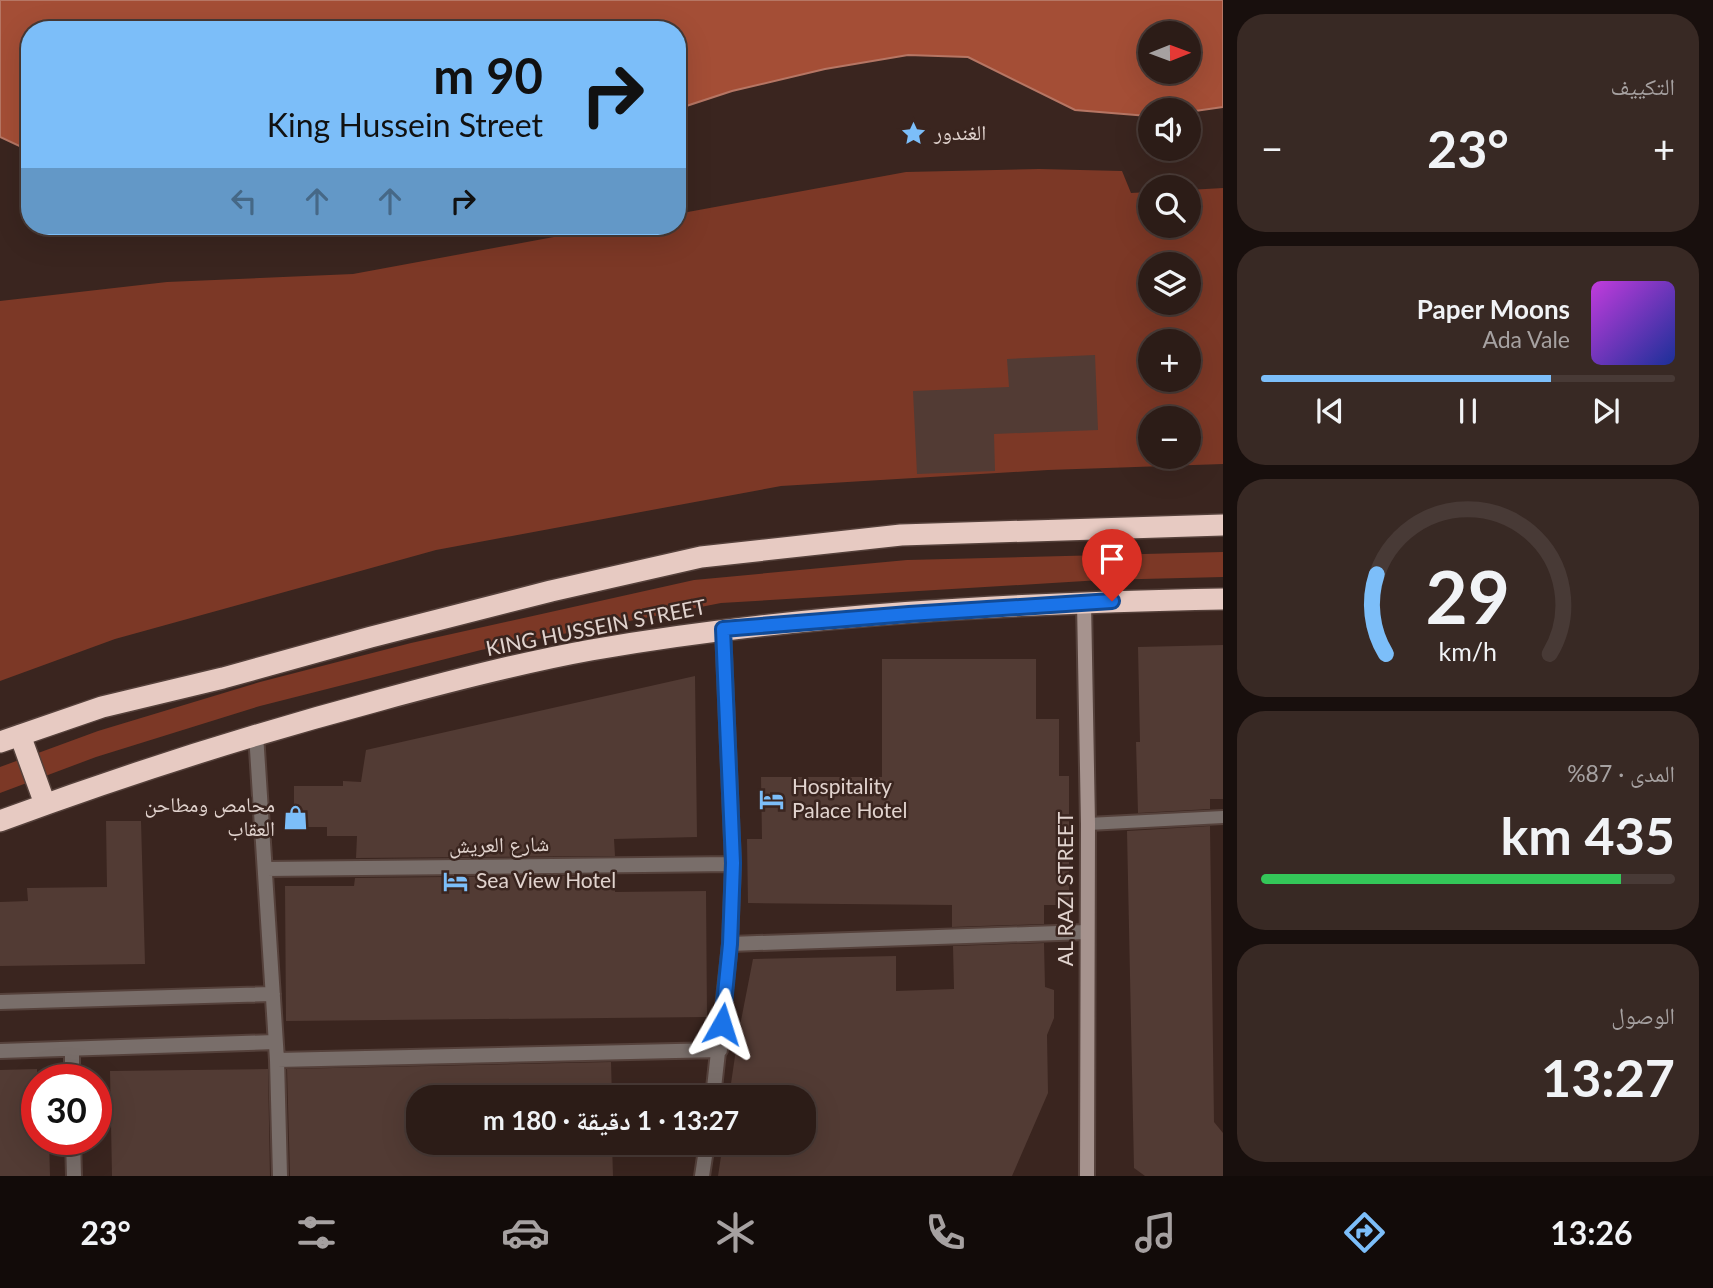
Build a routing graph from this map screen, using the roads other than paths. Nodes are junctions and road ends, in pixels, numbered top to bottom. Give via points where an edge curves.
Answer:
1 (1223, 526) edge
2 (1223, 599) edge
3 (1084, 602) junction
4 (723, 629) junction
5 (256, 734) junction
6 (10, 738) edge
7 (45, 804) junction
8 (1223, 817) edge
9 (0, 821) edge
10 (1087, 824) junction
11 (733, 863) junction
12 (265, 869) junction
13 (1087, 932) junction
14 (730, 944) junction
15 (273, 994) junction
16 (0, 1002) edge
17 (275, 1042) junction
18 (72, 1050) junction
19 (720, 1050) junction
20 (0, 1051) edge
21 (277, 1060) junction
22 (72, 1064) edge
23 (715, 1085) edge
24 (73, 1155) edge
25 (705, 1155) edge
26 (74, 1176) edge
27 (280, 1176) edge
28 (702, 1176) edge
29 (1087, 1176) edge

1 - 6 highway, KING HUSSEIN STREET via 901,535 701,556 102,707
2 - 3 highway, KING HUSSEIN STREET
3 - 4 highway, KING HUSSEIN STREET
3 - 10 street, AL RAZI STREET
4 - 5 highway, KING HUSSEIN STREET via 588,650 435,685
4 - 11 street
5 - 7 highway, KING HUSSEIN STREET
5 - 12 street
6 - 7 highway
7 - 9 highway, KING HUSSEIN STREET
8 - 10 lane
10 - 13 street, AL RAZI STREET
11 - 12 street, شارع العريش
11 - 14 street
12 - 15 street
13 - 14 street
13 - 29 street, AL RAZI STREET
14 - 19 street
15 - 16 street
15 - 17 street
17 - 18 street
17 - 21 street
18 - 20 street
18 - 22 street
19 - 21 street
19 - 23 street
21 - 27 street
24 - 26 street
25 - 28 street

